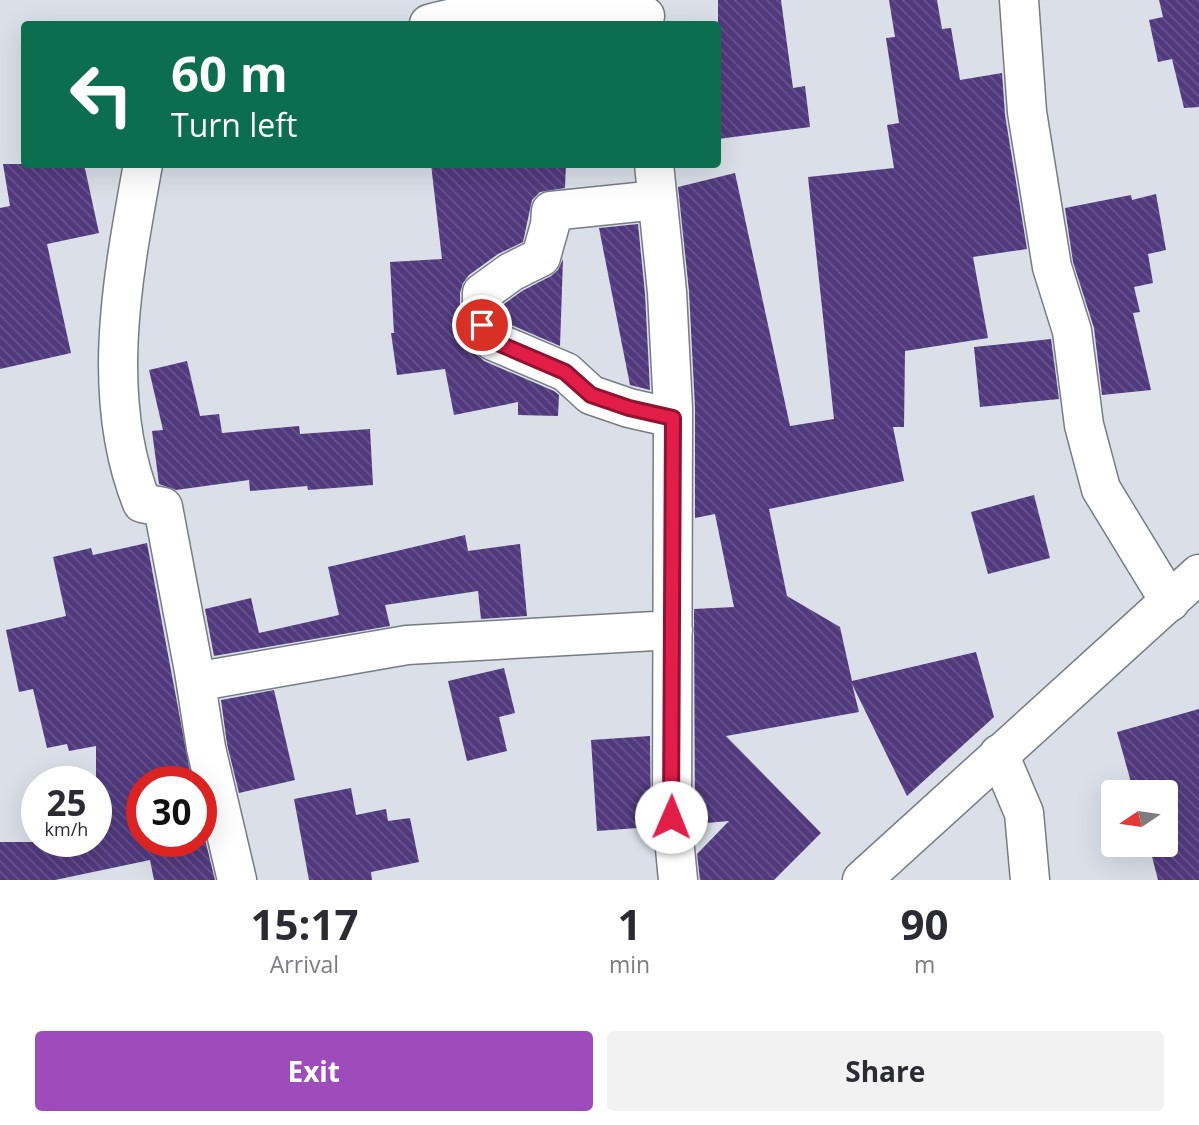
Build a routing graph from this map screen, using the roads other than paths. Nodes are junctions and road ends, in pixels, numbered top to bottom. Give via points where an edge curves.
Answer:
1 (1019, 0) edge
2 (645, 13) edge
3 (443, 21) edge
4 (142, 168) edge
5 (655, 182) edge
6 (673, 418) junction
7 (1199, 574) edge
8 (1170, 602) junction
9 (673, 630) junction
10 (194, 671) junction
11 (999, 754) junction
12 (237, 880) edge
13 (678, 880) edge
14 (862, 880) edge
15 (1030, 880) edge

1 - 8 street via 1027,112 1052,267 1072,331 1084,425 1101,489
2 - 3 street via 481,13
4 - 10 street via 121,303 118,402 132,479 142,503 163,507
5 - 6 street via 667,292
5 - 6 street via 551,211 541,257 482,293 482,325 493,341 565,372 591,395
6 - 9 street
7 - 8 street
8 - 11 street
9 - 10 street via 407,645 206,680
9 - 13 street via 671,817
10 - 12 street via 206,748
11 - 14 street
11 - 15 street via 1024,813

